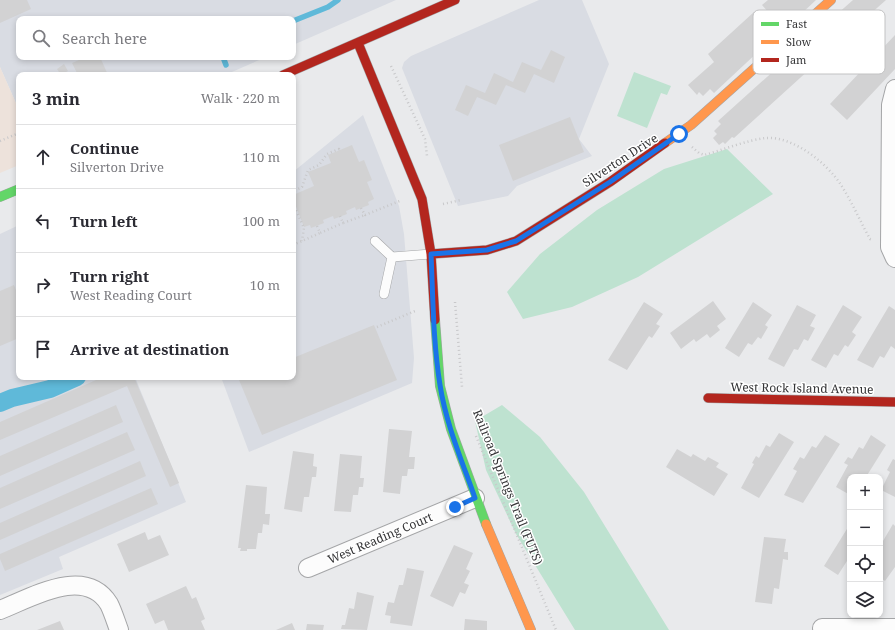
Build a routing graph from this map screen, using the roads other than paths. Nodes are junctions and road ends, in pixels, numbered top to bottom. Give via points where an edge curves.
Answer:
1 (455, 0) edge
2 (831, 0) edge
3 (820, 10) edge
4 (358, 43) junction
5 (753, 69) edge
6 (290, 72) edge
7 (895, 89) edge
8 (16, 190) edge
9 (0, 197) edge
10 (375, 241) dead end
11 (892, 253) edge
12 (431, 254) junction
13 (392, 257) junction
14 (384, 294) dead end
15 (708, 398) dead end
16 (895, 402) edge
17 (475, 498) junction
18 (308, 568) dead end
19 (0, 610) edge
20 (822, 628) dead end
21 (895, 628) edge
22 (119, 630) edge
23 (531, 630) edge

1 - 4 street
2 - 3 street, Silverton Drive
4 - 6 street
4 - 12 street via 422,199
5 - 12 street, Silverton Drive via 679,134 610,182 516,241 487,250
7 - 11 street via 890,105
8 - 9 street
10 - 13 lane
12 - 13 lane
12 - 17 street via 440,386 451,429
13 - 14 lane
15 - 16 street, West Rock Island Avenue
17 - 18 street, West Reading Court
17 - 23 street
19 - 22 street via 62,586 80,585 98,593 109,604
20 - 21 street

